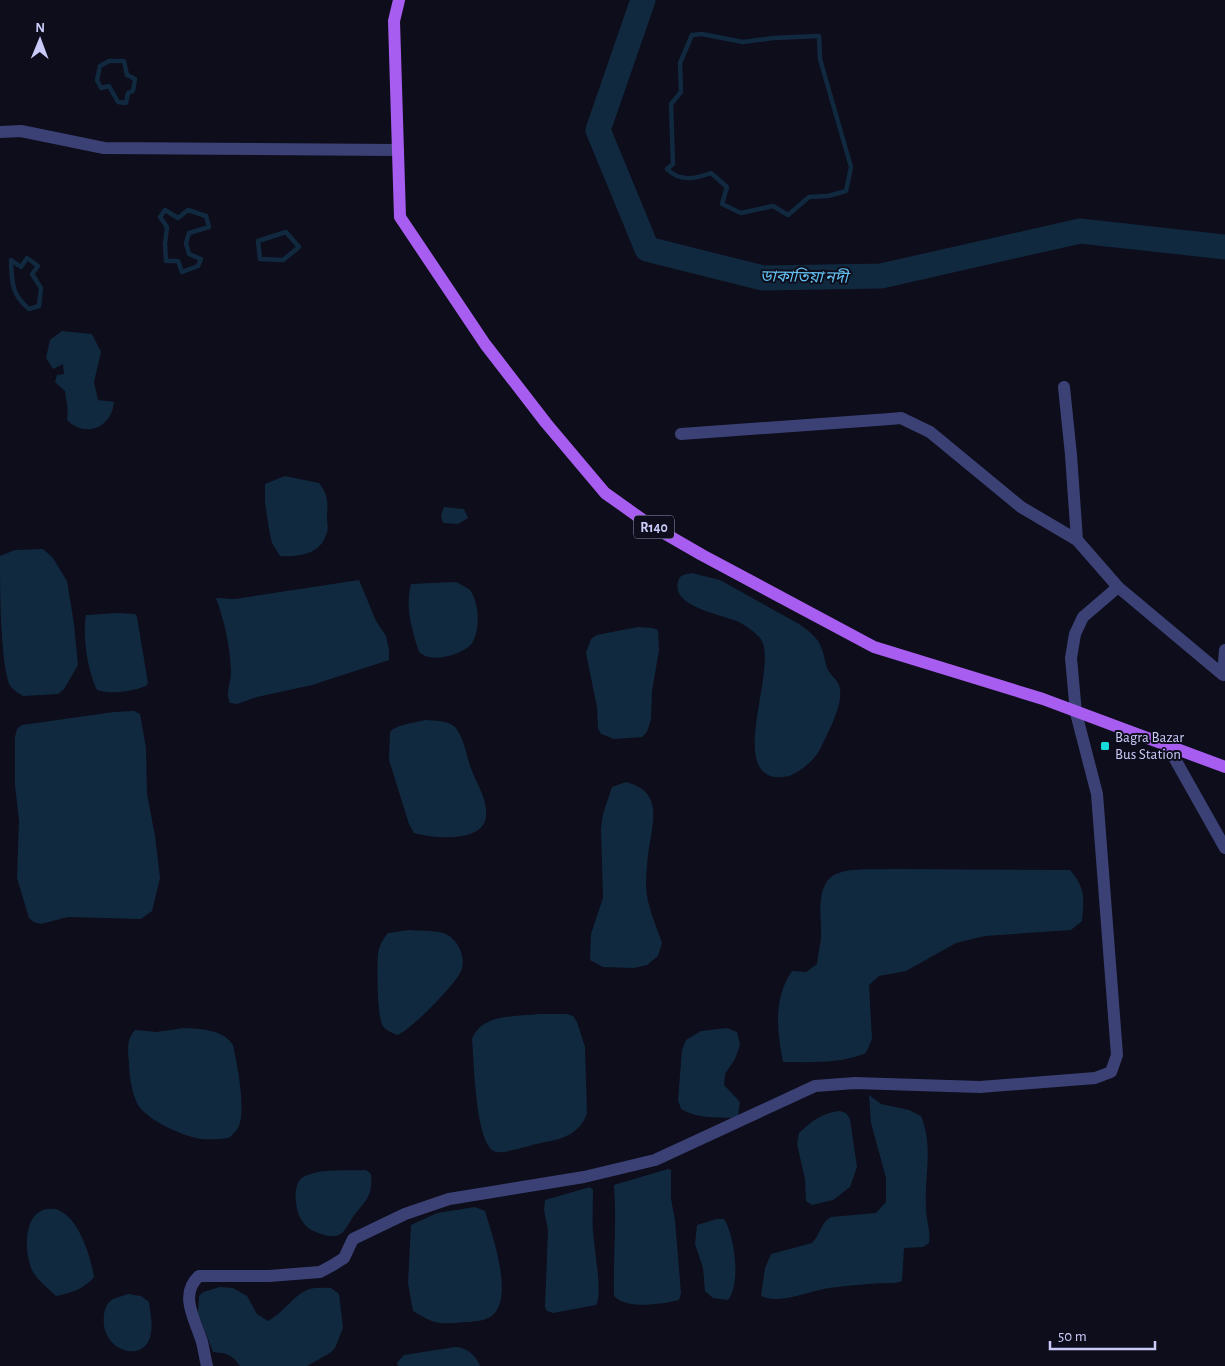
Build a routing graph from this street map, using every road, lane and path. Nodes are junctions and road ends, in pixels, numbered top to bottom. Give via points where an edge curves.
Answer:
1 (399, 0) edge
2 (0, 132) edge
3 (398, 150) junction
4 (1064, 387) dead end
5 (681, 434) dead end
6 (1078, 540) junction
7 (1118, 587) junction
8 (1225, 650) edge
9 (1076, 713) junction
10 (1167, 745) junction
11 (1225, 767) edge
12 (1225, 848) edge
13 (206, 1366) edge

1 - 3 main road, R140 via 394,21
2 - 3 street via 21,131 104,148
3 - 9 main road, R140 via 400,217 485,344 605,493 650,525 874,647 1042,699
4 - 6 street
5 - 6 street via 901,418 930,432 1021,507
6 - 7 street
7 - 8 street via 1223,675
7 - 9 street via 1083,617 1074,634 1071,658
9 - 10 main road, R140
9 - 13 street via 1098,794 1117,1055 1111,1072 1095,1078 980,1087 855,1083 814,1086 655,1160 584,1177 449,1199 404,1214 353,1239 344,1258 320,1272 198,1276 188,1292
10 - 11 main road, R140
10 - 12 street

